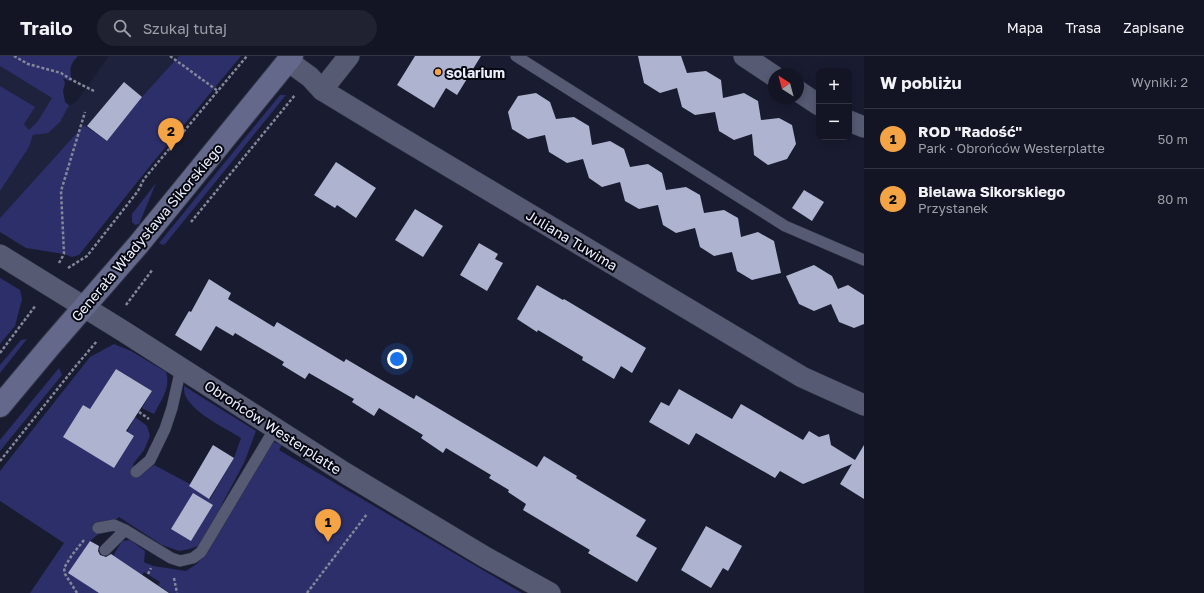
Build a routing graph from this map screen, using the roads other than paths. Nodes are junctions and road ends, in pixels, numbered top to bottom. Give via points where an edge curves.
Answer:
1 (349, 56) edge
2 (516, 56) edge
3 (744, 56) edge
4 (290, 58) edge
5 (768, 72) edge
6 (322, 90) junction
7 (804, 96) edge
8 (817, 104) edge
9 (852, 122) edge
10 (864, 127) edge
11 (0, 255) edge
12 (864, 260) edge
13 (84, 307) junction
14 (181, 368) junction
15 (864, 405) edge
16 (0, 406) edge
17 (275, 428) junction
18 (136, 472) dead end
19 (98, 528) road end
20 (125, 530) junction
21 (105, 550) dead end
22 (550, 593) edge

1 - 6 street
2 - 12 lane via 785,226
3 - 5 street
4 - 6 street, Juliana Tuwima
4 - 13 main road, Generała Władysława Sikorskiego via 138,245
6 - 15 street, Juliana Tuwima via 802,377
7 - 8 street
9 - 10 street
11 - 13 street, Obrońców Westerplatte
13 - 14 street, Obrońców Westerplatte
13 - 16 main road, Generała Władysława Sikorskiego
14 - 17 street, Obrońców Westerplatte
14 - 18 lane via 165,429 150,460
17 - 20 lane via 201,552 193,558 180,561 171,558
17 - 22 street, Obrońców Westerplatte via 485,557
19 - 20 lane via 114,525
20 - 21 lane

